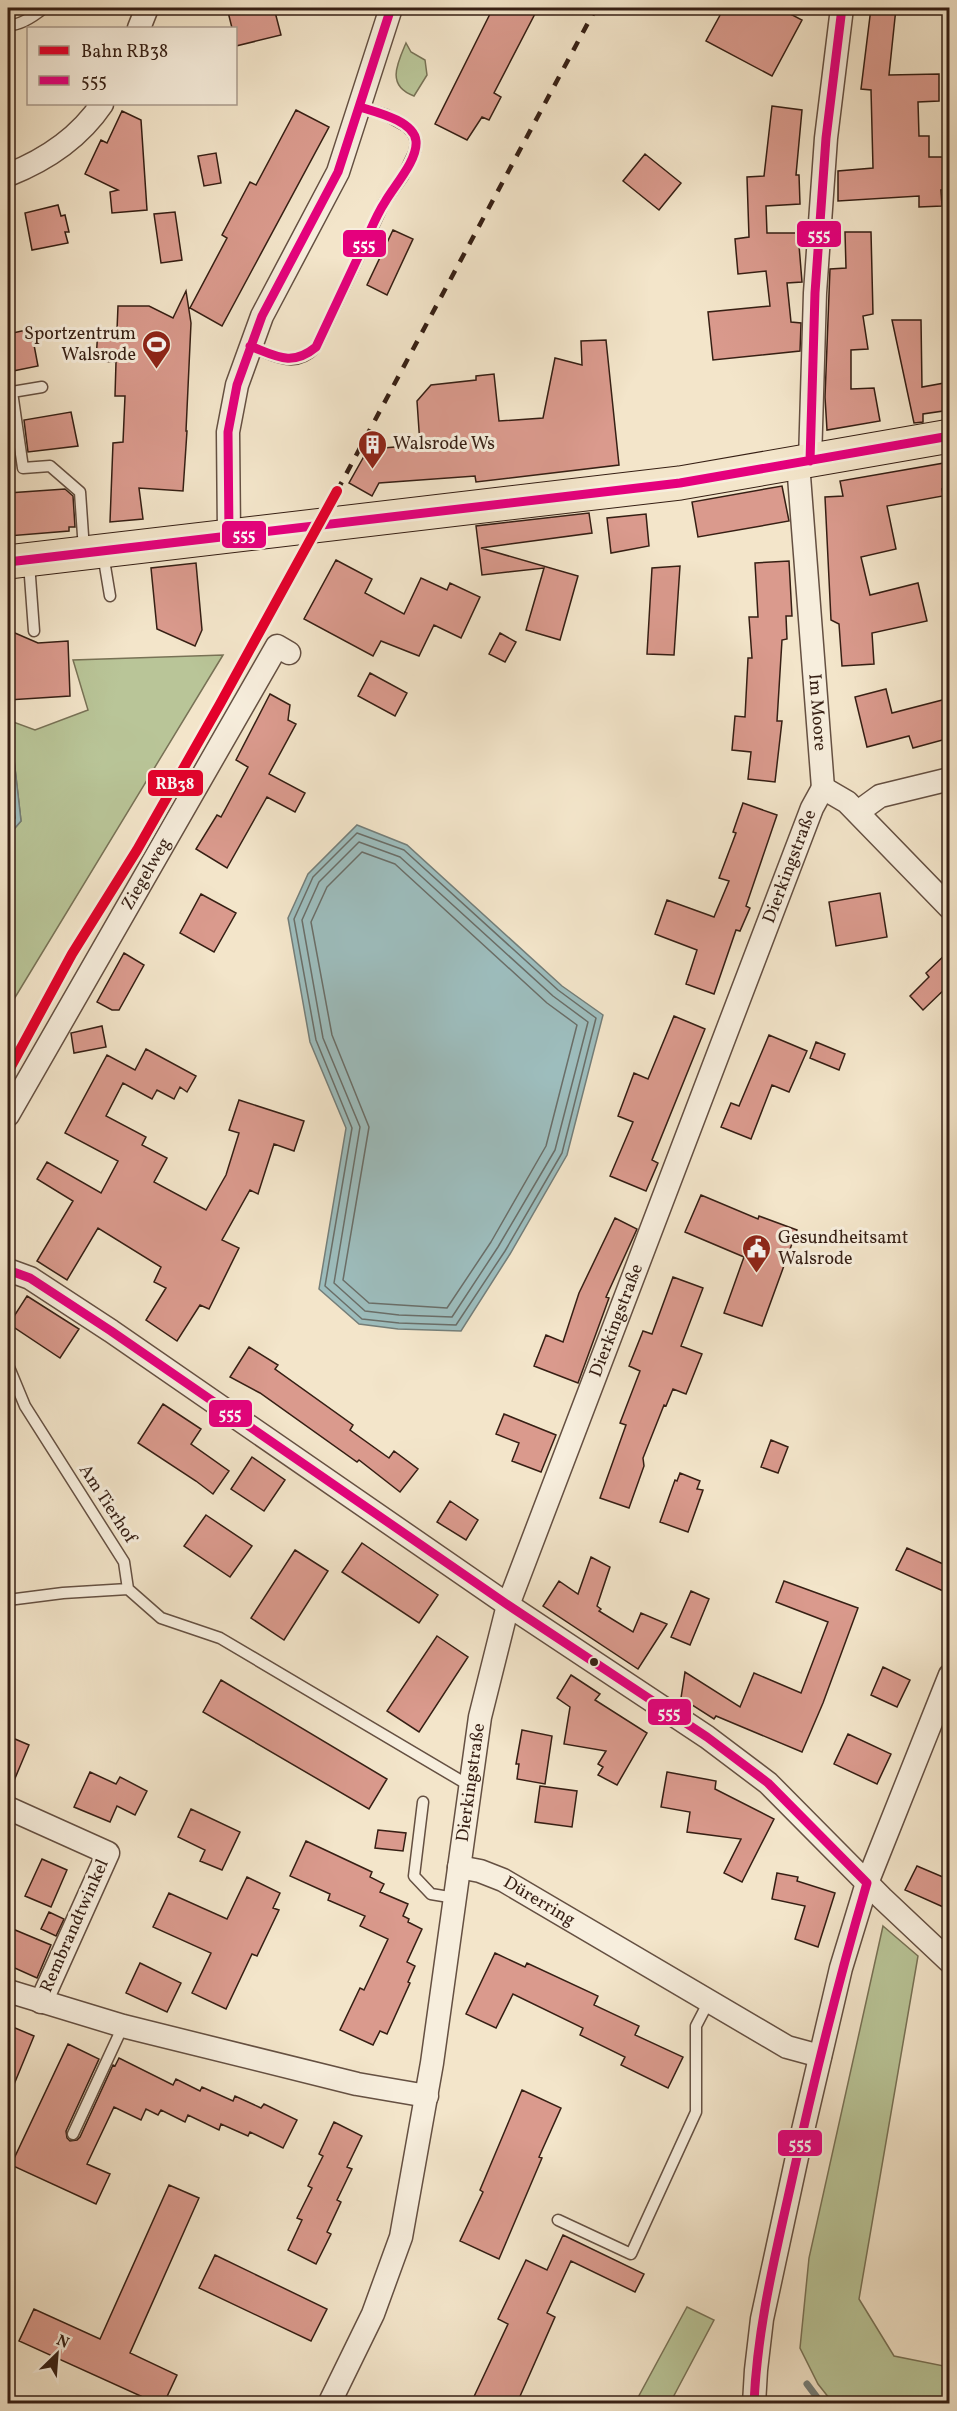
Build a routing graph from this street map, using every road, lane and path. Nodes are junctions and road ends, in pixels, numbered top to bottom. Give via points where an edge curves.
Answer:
1 (44, 8) edge
2 (147, 8) edge
3 (391, 8) edge
4 (842, 8) edge
5 (8, 25) edge
6 (139, 27) edge
7 (101, 105) edge
8 (360, 107) junction
9 (8, 175) edge
10 (250, 346) junction
11 (42, 387) dead end
12 (950, 436) edge
13 (804, 462) junction
14 (229, 535) junction
15 (94, 552) junction
16 (18, 561) edge
17 (110, 596) dead end
18 (34, 631) dead end
19 (289, 653) dead end
20 (950, 779) edge
21 (823, 788) junction
22 (858, 812) junction
23 (950, 908) edge
24 (8, 1115) edge
25 (8, 1270) edge
26 (8, 1365) edge
27 (129, 1589) junction
28 (8, 1600) edge
29 (508, 1605) junction
30 (950, 1675) edge
31 (470, 1786) junction
32 (423, 1802) dead end
33 (8, 1808) edge
34 (459, 1867) junction
35 (867, 1883) junction
36 (455, 1898) junction
37 (950, 1962) edge
38 (8, 1991) edge
39 (709, 2001) junction
40 (41, 2002) junction
41 (123, 2026) junction
42 (820, 2056) junction
43 (427, 2096) junction
44 (73, 2134) dead end
45 (558, 2220) dead end
46 (759, 2400) edge
47 (329, 2403) edge

1 - 5 lane via 28,20
2 - 6 street
3 - 8 street
4 - 13 street, Im Moore via 826,138
7 - 9 street via 58,150
8 - 10 street via 338,172 276,287
8 - 10 lane via 386,115 413,133 414,151 403,176 384,203 316,347 297,360
10 - 14 street via 228,432
11 - 15 lane via 12,392 23,468 50,466 80,492
12 - 13 main road
13 - 14 main road via 680,483
13 - 21 street, Im Moore
14 - 15 main road
15 - 16 main road
15 - 17 lane
16 - 18 lane
19 - 24 street, Ziegelweg via 277,646
20 - 22 street via 880,796
21 - 22 street
21 - 29 street, Dierkingstraße via 812,808
22 - 23 street
25 - 29 street via 30,1278 111,1331
26 - 27 lane, Am Tierhof via 25,1406 124,1562
27 - 28 lane
27 - 31 lane via 161,1618 220,1638
29 - 31 street, Dierkingstraße via 480,1717
29 - 35 street via 707,1737 768,1783
30 - 35 street
31 - 34 street, Dierkingstraße
32 - 36 lane via 414,1876 431,1894
33 - 40 street, Rembrandtwinkel via 108,1852
34 - 36 street
34 - 39 street, Dürerring via 503,1880
35 - 37 street
35 - 42 street
36 - 43 street
38 - 40 street
39 - 42 street, Dürerring via 787,2047
39 - 45 lane via 696,2026 696,2112 631,2254
40 - 41 street
41 - 43 street via 357,2084
41 - 44 lane
42 - 46 street via 762,2319
43 - 47 street via 393,2260 373,2314

